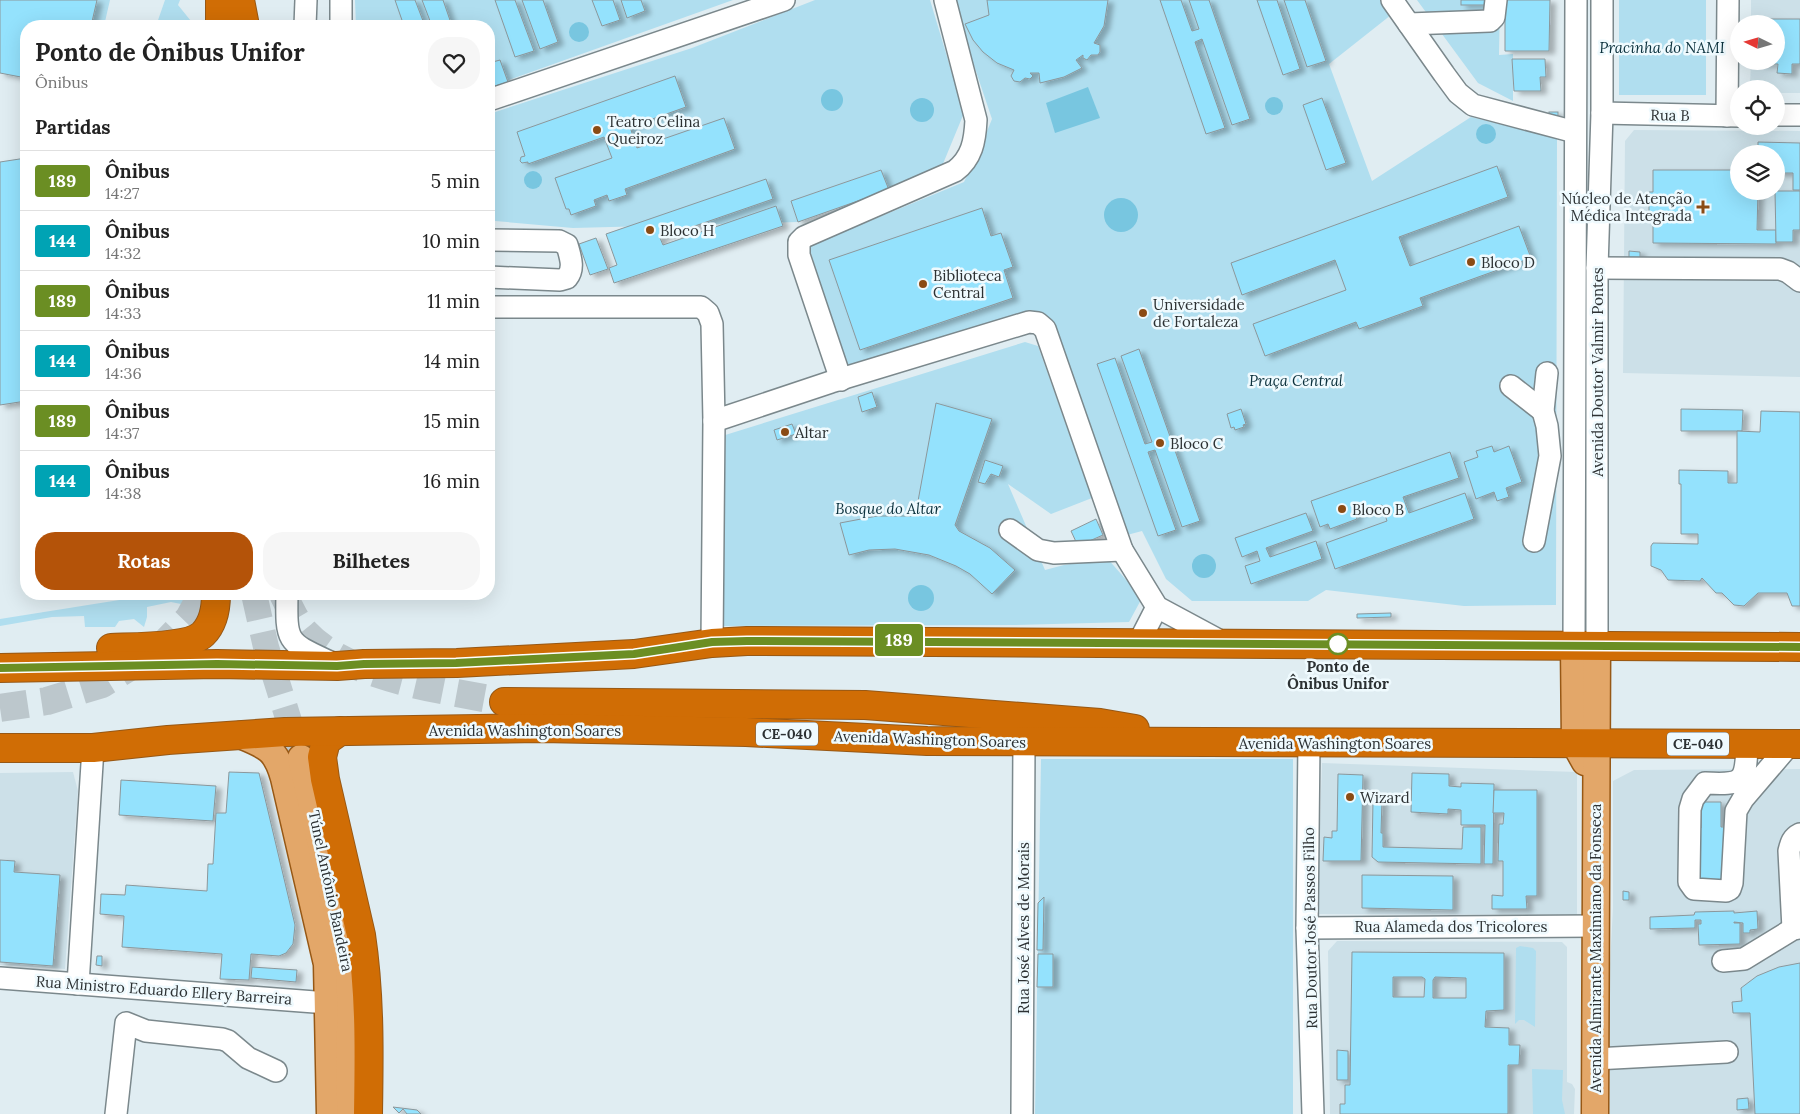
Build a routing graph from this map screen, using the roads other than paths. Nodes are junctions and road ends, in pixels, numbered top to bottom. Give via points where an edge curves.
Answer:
1 (220, 0) edge
2 (240, 0) edge
3 (306, 0) edge
4 (341, 0) edge
5 (784, 0) edge
6 (945, 0) edge
7 (1392, 0) edge
8 (1496, 0) edge
9 (1576, 0) edge
10 (1602, 0) edge
11 (1728, 0) edge
12 (220, 20) edge
13 (244, 20) edge
14 (306, 20) edge
15 (341, 20) edge
16 (1409, 24) junction
17 (1731, 80) edge
18 (495, 98) edge
19 (1602, 113) junction
20 (1785, 115) edge
21 (1800, 115) edge
22 (1730, 116) edge
23 (1575, 132) junction
24 (495, 240) edge
25 (1597, 268) junction
26 (495, 278) edge
27 (1800, 282) edge
28 (495, 307) edge
29 (841, 380) junction
30 (1511, 386) dead end
31 (1574, 394) junction
32 (1542, 411) junction
33 (714, 421) junction
34 (1010, 530) dead end
35 (1534, 541) dead end
36 (1122, 550) junction
37 (216, 600) edge
38 (287, 600) edge
39 (1157, 607) junction
40 (712, 642) junction
41 (1138, 644) junction
42 (1226, 644) junction
43 (1585, 645) junction
44 (1800, 647) edge
45 (0, 651) edge
46 (337, 666) junction
47 (0, 668) edge
48 (504, 702) tunnel mouth
49 (340, 731) junction
50 (240, 736) junction
51 (1024, 742) junction
52 (1226, 742) junction
53 (1309, 742) junction
54 (1586, 744) junction
55 (1747, 744) junction
56 (1795, 744) edge
57 (0, 748) edge
58 (93, 748) junction
59 (301, 758) tunnel mouth
60 (1800, 834) edge
61 (1595, 926) junction
62 (1308, 928) junction
63 (1796, 929) edge
64 (1723, 961) dead end
65 (0, 978) edge
66 (78, 984) junction
67 (328, 1003) junction
68 (1727, 1052) dead end
69 (1595, 1059) junction
70 (276, 1071) dead end
71 (116, 1114) edge
72 (330, 1114) edge
73 (351, 1114) edge
74 (368, 1114) edge
75 (1022, 1114) edge
76 (1313, 1114) edge
77 (1595, 1114) edge

1 - 12 highway
2 - 13 highway
3 - 14 street
4 - 15 street
5 - 18 street
6 - 29 street via 976,120 976,140 964,164 955,172 804,237 799,242 799,256
7 - 16 street
8 - 16 street via 1494,17 1490,21
9 - 23 street, Avenida Doutor Valmir Pontes
10 - 19 street, Avenida Doutor Valmir Pontes
11 - 17 street
16 - 23 street via 1458,93 1473,105
19 - 22 street, Rua B
19 - 25 street, Avenida Doutor Valmir Pontes
20 - 21 street
23 - 31 street, Avenida Doutor Valmir Pontes
24 - 26 street via 559,241 567,245 572,266 567,278 560,280
25 - 27 street via 1780,269
25 - 43 street, Avenida Doutor Valmir Pontes
28 - 33 street via 700,307 708,313 712,324
29 - 33 street
29 - 36 street via 1029,322 1038,323 1044,329
30 - 32 street
31 - 32 street via 1546,380
31 - 43 street, Avenida Doutor Valmir Pontes
32 - 35 street via 1550,456
33 - 40 street
34 - 36 street via 1038,550 1054,553
36 - 39 street
37 - 45 highway via 211,624 203,634 180,644
38 - 46 street via 286,628 292,641
39 - 41 street
39 - 42 street
40 - 41 highway via 928,640
40 - 46 highway via 634,654
41 - 42 highway
42 - 43 highway
43 - 44 highway
43 - 54 main road, Avenida Doutor Valmir Pontes
46 - 47 highway via 217,664
48 - 52 highway via 865,705 1100,723
49 - 50 highway, Avenida Washington Soares / CE-040
49 - 51 highway, Avenida Washington Soares / CE-040 via 551,728 746,732 927,742
49 - 74 highway via 326,741 322,757 365,961
50 - 58 highway, Avenida Washington Soares / CE-040
50 - 67 main road via 272,752 280,762 327,964
51 - 52 highway, Avenida Washington Soares / CE-040
51 - 75 street, Rua José Alves de Morais
52 - 53 highway, Avenida Washington Soares / CE-040
53 - 54 highway, Avenida Washington Soares / CE-040
53 - 62 street, Rua Doutor José Passos Filho
54 - 55 highway, Avenida Washington Soares / CE-040
54 - 61 main road, Avenida Almirante Maximiano da Fonseca via 1596,782
55 - 56 highway, Avenida Washington Soares / CE-040
55 - 56 street via 1747,767 1740,780 1726,784 1705,783 1691,803 1689,878 1694,889 1730,889 1736,812 1742,799
57 - 58 highway, Avenida Washington Soares / CE-040
58 - 66 street
59 - 73 main road, Túnel Antônio Bandeira via 348,961 351,985 348,1086
60 - 63 street via 1794,837 1790,851
61 - 62 street, Rua Alameda dos Tricolores
61 - 69 main road, Avenida Almirante Maximiano da Fonseca
62 - 76 street, Rua Doutor José Passos Filho
63 - 64 street via 1744,959
65 - 66 street, Rua Ministro Eduardo Ellery Barreira
66 - 67 street, Rua Ministro Eduardo Ellery Barreira
67 - 72 main road
68 - 69 street
69 - 77 main road, Avenida Almirante Maximiano da Fonseca
70 - 71 street via 248,1058 222,1039 146,1031 126,1023

